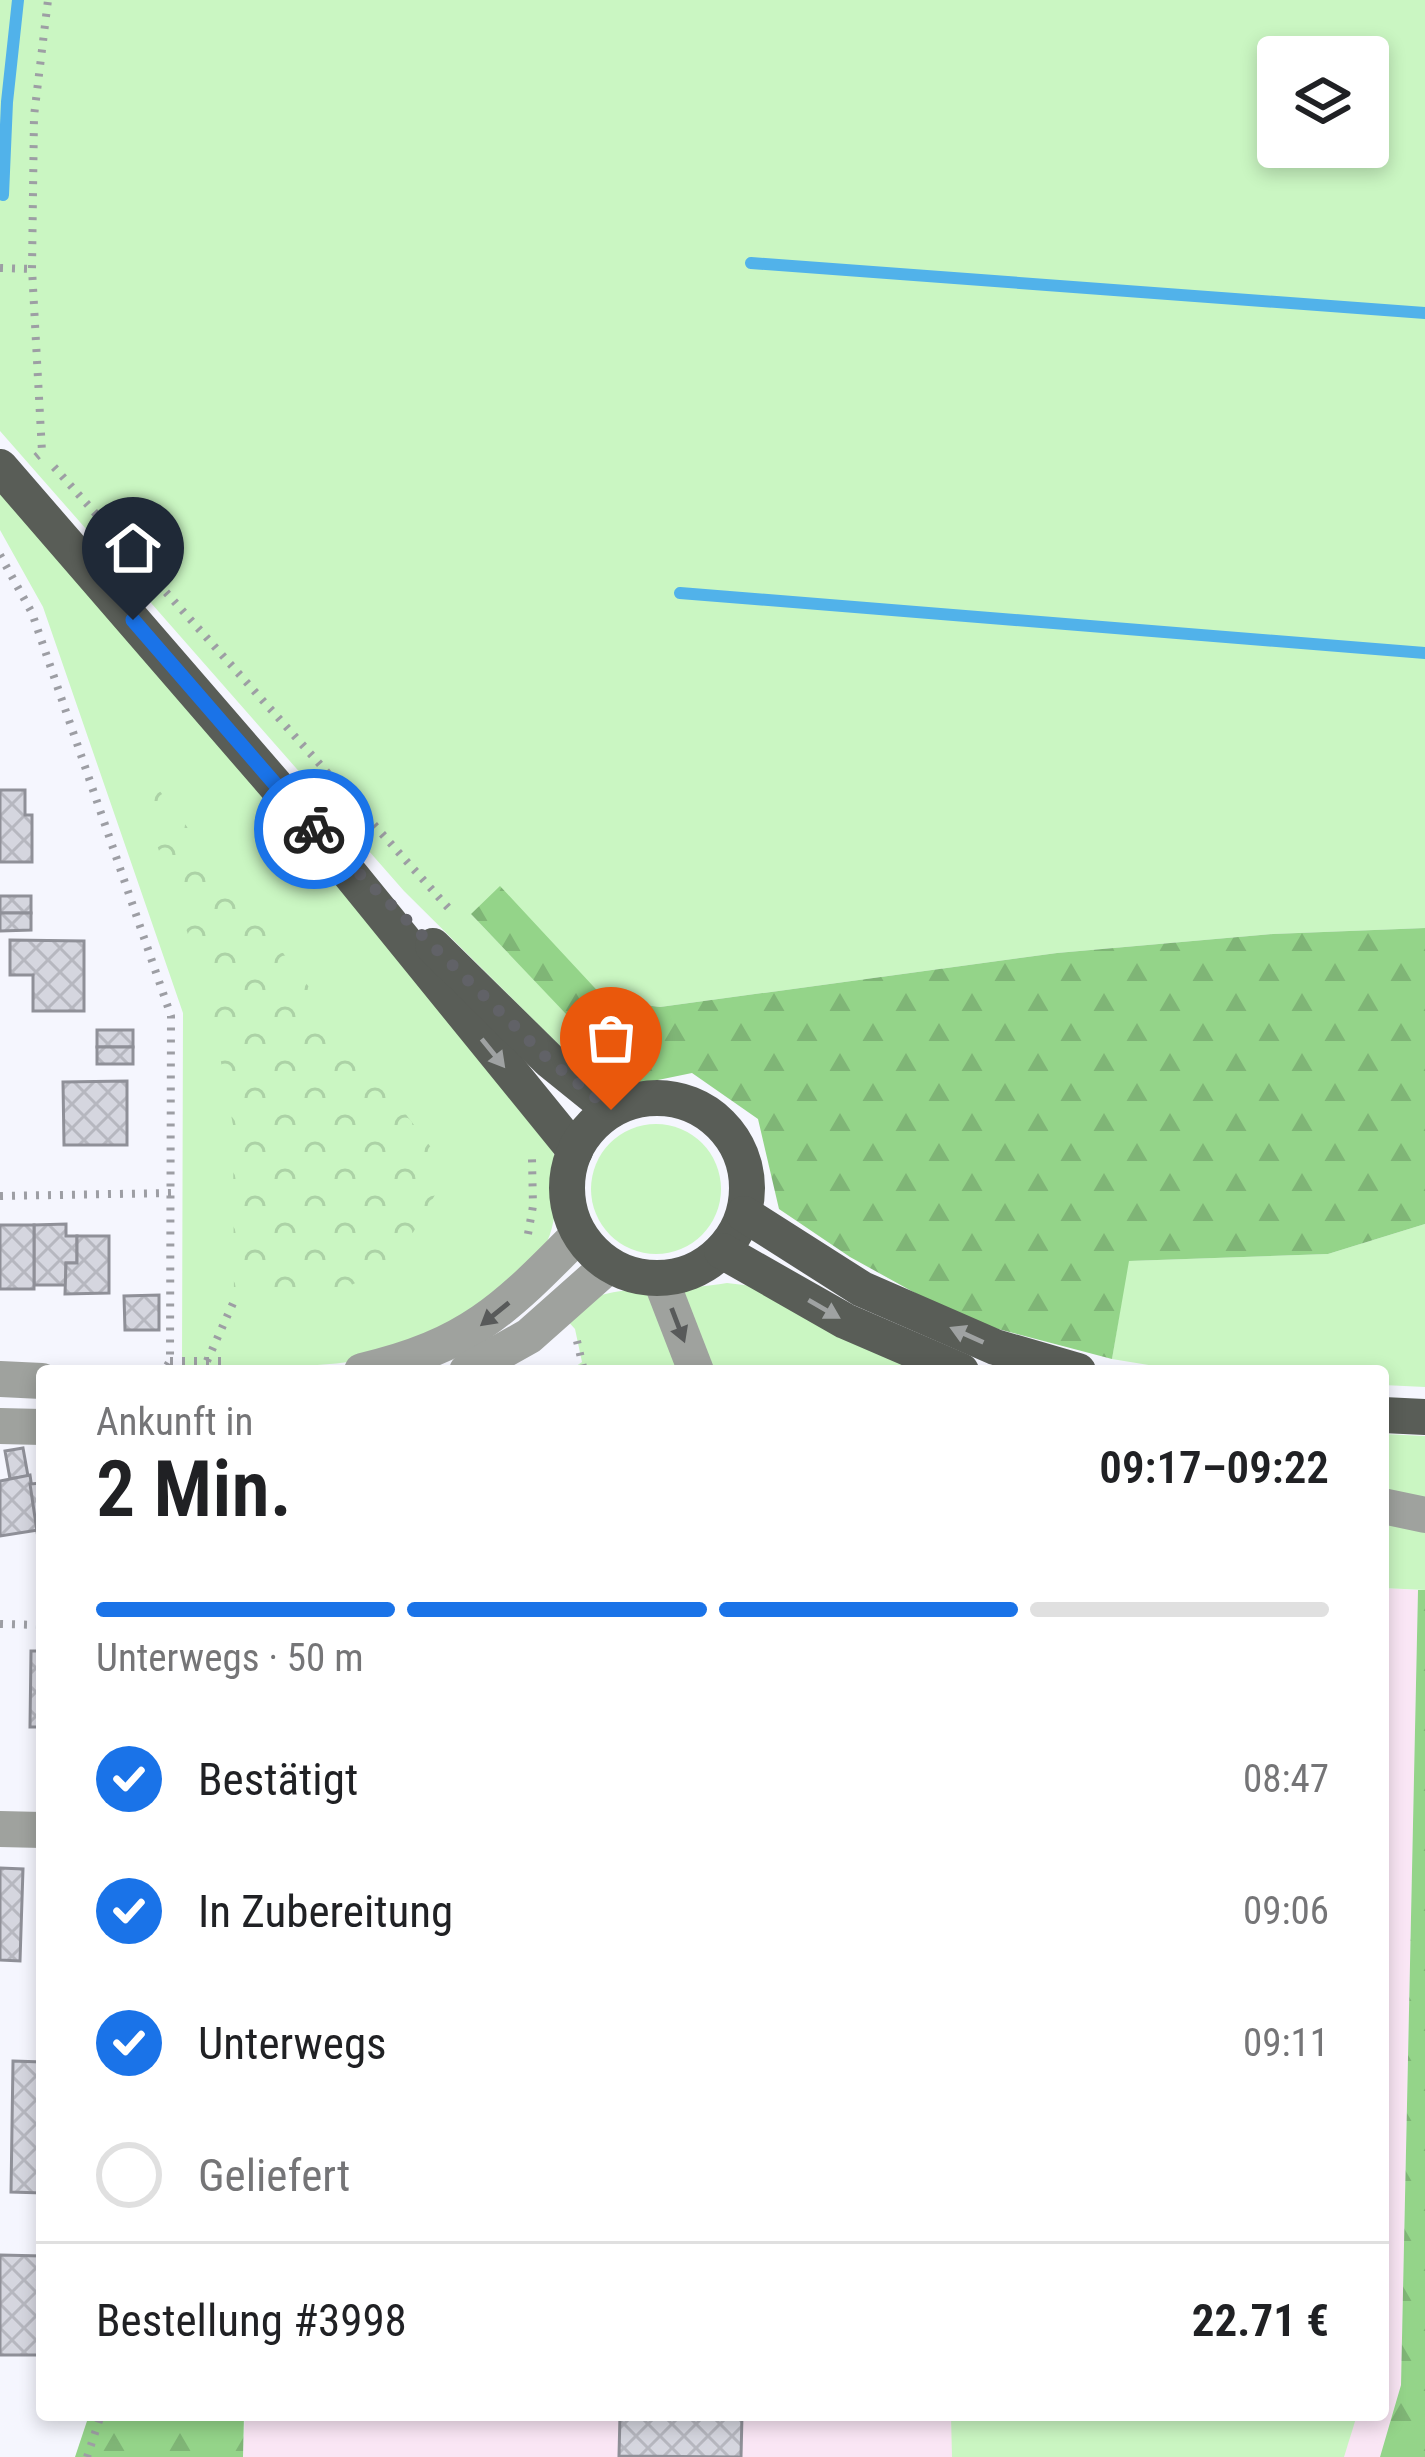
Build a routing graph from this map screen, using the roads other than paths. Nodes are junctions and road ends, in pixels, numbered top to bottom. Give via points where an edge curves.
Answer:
1 (5, 473) edge
2 (315, 831) junction
3 (611, 1110) junction
4 (575, 1150) junction
5 (744, 1214) junction
6 (579, 1234) junction
7 (722, 1251) junction
8 (609, 1264) junction
9 (660, 1278) junction
10 (389, 1365) edge
11 (478, 1365) edge
12 (694, 1365) edge
13 (947, 1365) edge
14 (1058, 1365) edge
15 (0, 1379) edge
16 (36, 1381) edge
17 (1389, 1415) edge
18 (1425, 1417) edge
19 (0, 1426) edge
20 (36, 1427) edge
21 (1389, 1507) edge
22 (1425, 1515) edge
23 (0, 1829) edge
24 (36, 1830) edge

1 - 2 main road
2 - 3 main road via 549,1060
2 -> 4 main road
3 - 4 main road
3 - 5 main road via 664,1098 714,1117 744,1161
4 - 6 main road via 567,1178
5 - 7 main road
14 -> 5 main road via 862,1288
6 - 8 main road
6 -> 10 street via 478,1328
7 - 9 main road via 683,1275
7 -> 13 main road via 845,1321
8 - 9 main road
8 - 11 street via 529,1336
9 -> 12 street
15 - 16 street
17 - 18 main road
19 - 20 street
21 - 22 street
23 - 24 street

